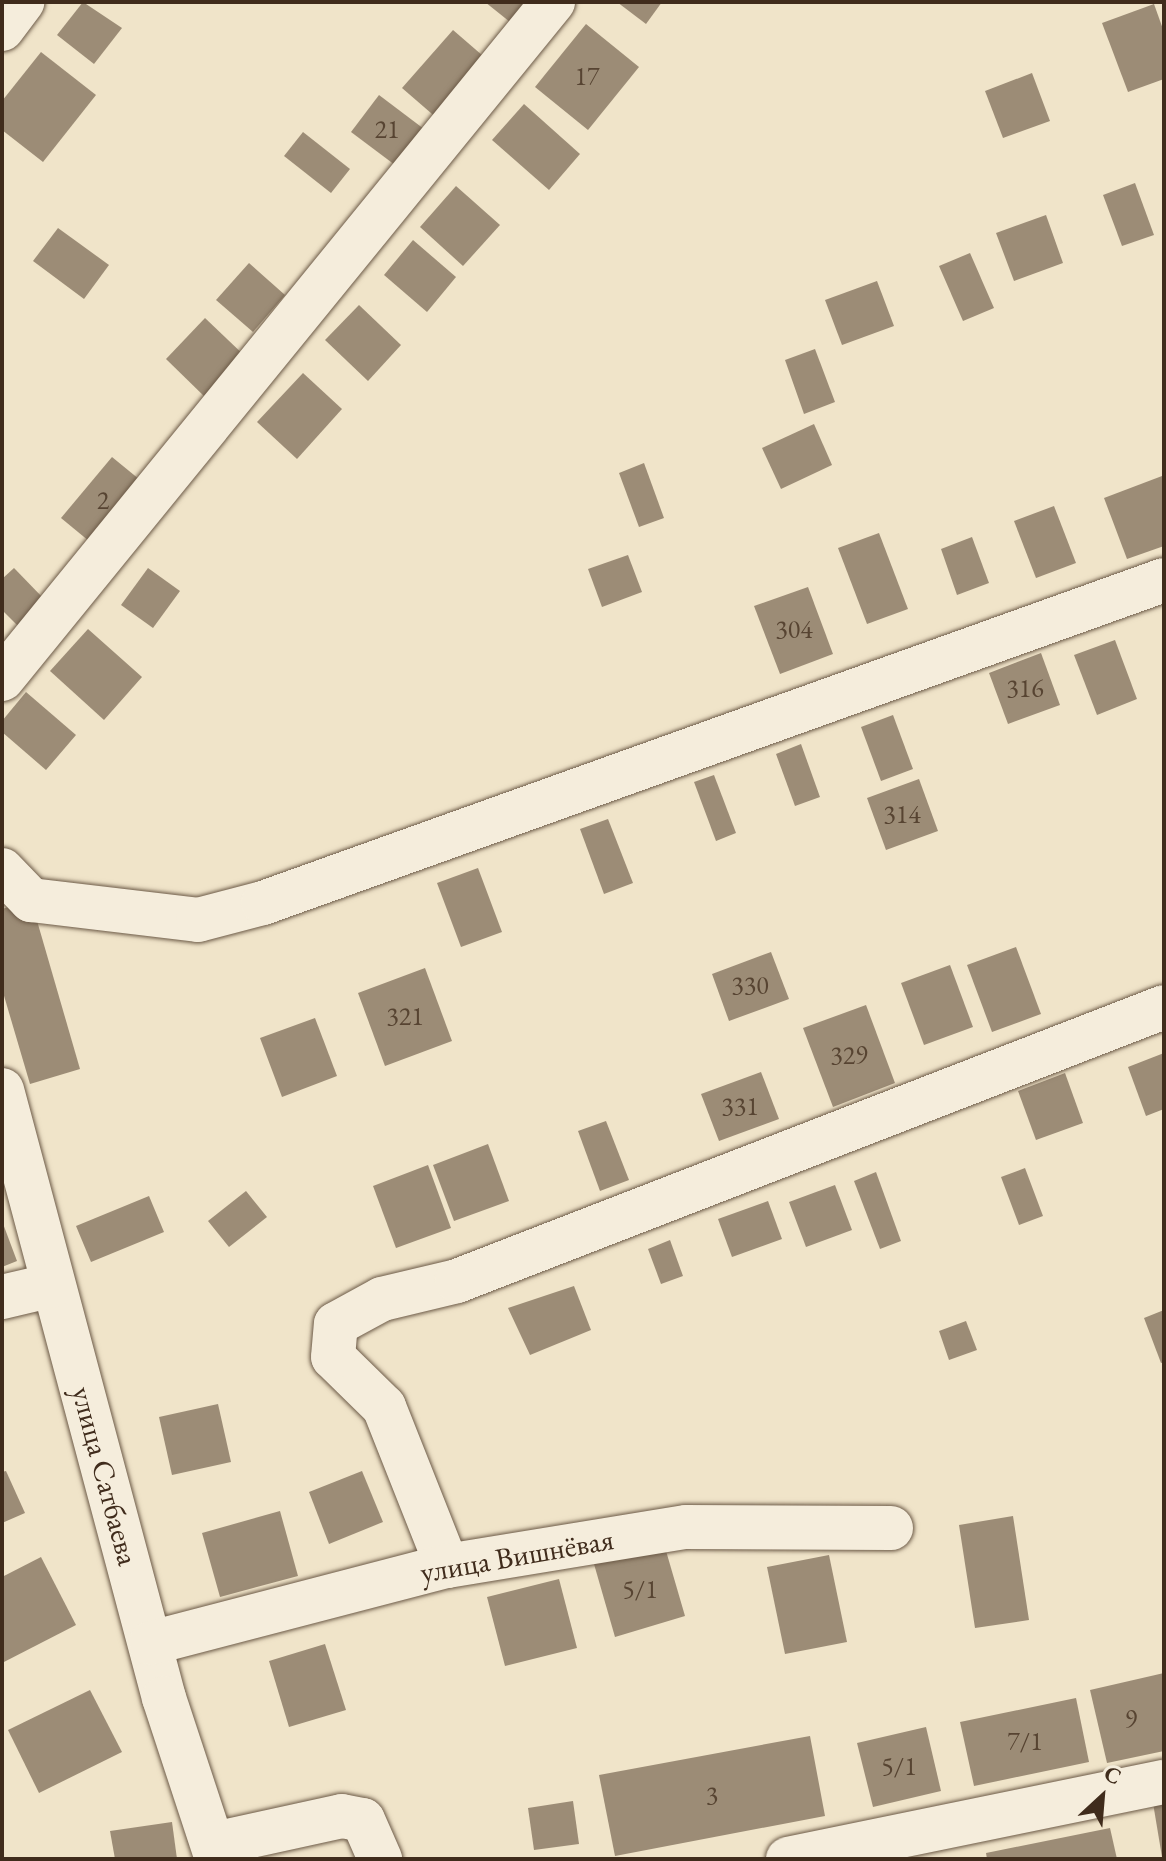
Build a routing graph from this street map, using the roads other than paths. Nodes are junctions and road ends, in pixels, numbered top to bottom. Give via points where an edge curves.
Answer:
1 (22, 2) edge
2 (553, 2) edge
3 (2, 29) edge
4 (1164, 580) edge
5 (2, 679) edge
6 (2, 870) edge
7 (1164, 1007) edge
8 (2, 1090) edge
9 (53, 1285) junction
10 (2, 1297) edge
11 (891, 1528) dead end
12 (447, 1566) junction
13 (151, 1643) junction
14 (1164, 1782) edge
15 (216, 1851) edge
16 (380, 1859) edge
17 (788, 1859) edge

1 - 3 street
2 - 5 street
4 - 6 street via 263,903 198,920 31,900
7 - 12 street via 457,1281 382,1299 336,1324 333,1357 384,1407
8 - 9 street, улица Сатбаева
9 - 10 street
9 - 13 street, улица Сатбаева
11 - 12 street, улица Вишнёвая via 686,1527
12 - 13 street, улица Вишнёвая
13 - 15 street, улица Сатбаева
14 - 17 street
15 - 16 street via 342,1816 363,1820

